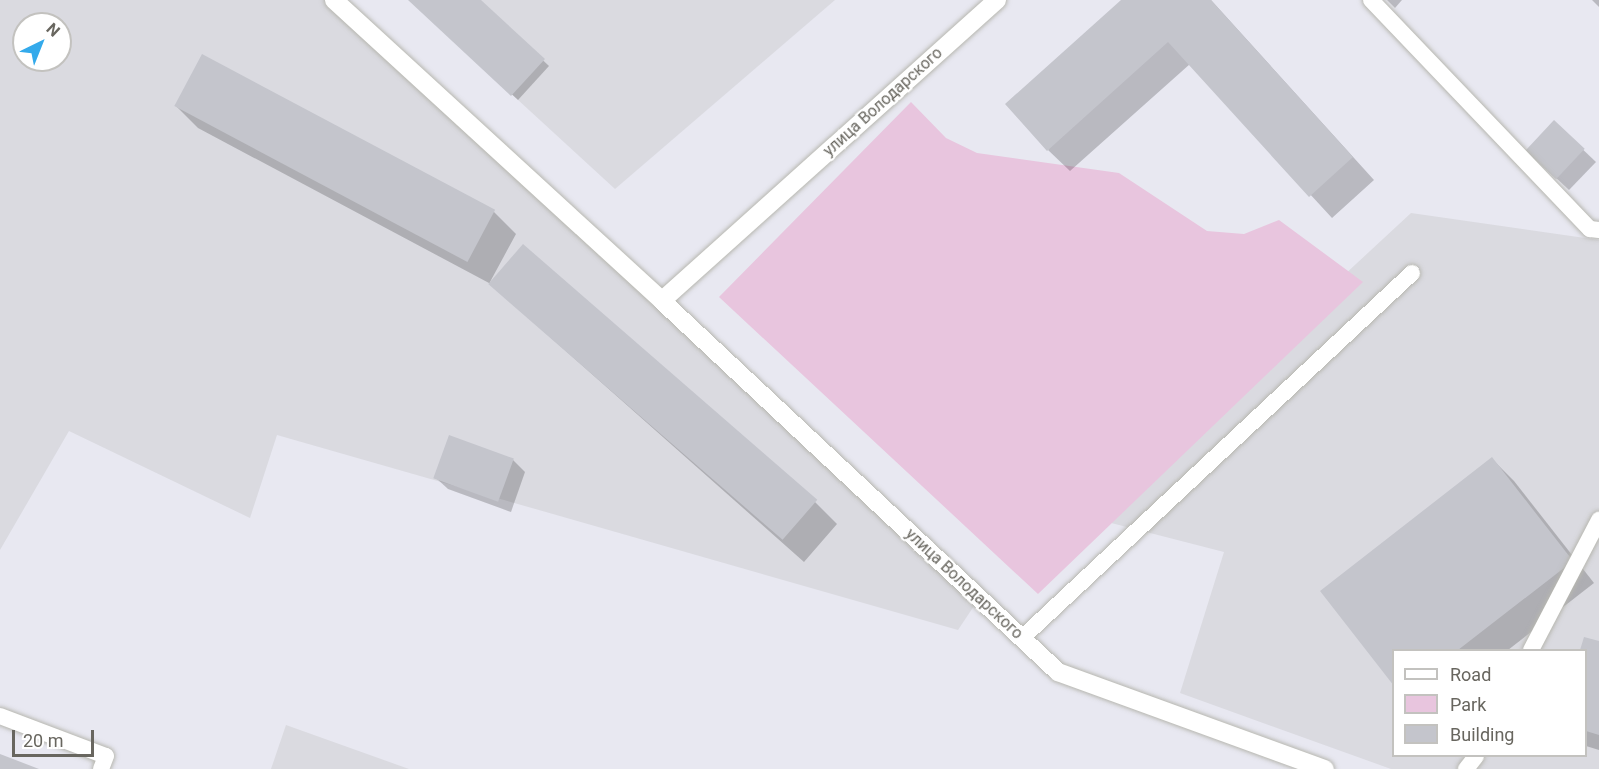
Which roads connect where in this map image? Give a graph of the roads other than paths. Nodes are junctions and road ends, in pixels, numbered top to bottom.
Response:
1 (335, 0) edge
2 (997, 0) edge
3 (1371, 0) edge
4 (1599, 230) edge
5 (1412, 273) dead end
6 (662, 301) junction
7 (1599, 520) edge
8 (1022, 638) junction
9 (1532, 649) edge
10 (0, 716) edge
11 (1475, 757) edge
12 (101, 769) edge
13 (1325, 769) edge
14 (1466, 769) edge

1 - 6 street, улица Володарского
2 - 6 street, улица Володарского
3 - 4 lane
5 - 8 lane
6 - 8 street, улица Володарского
7 - 9 lane
8 - 13 street, улица Володарского
10 - 12 lane
11 - 14 lane

